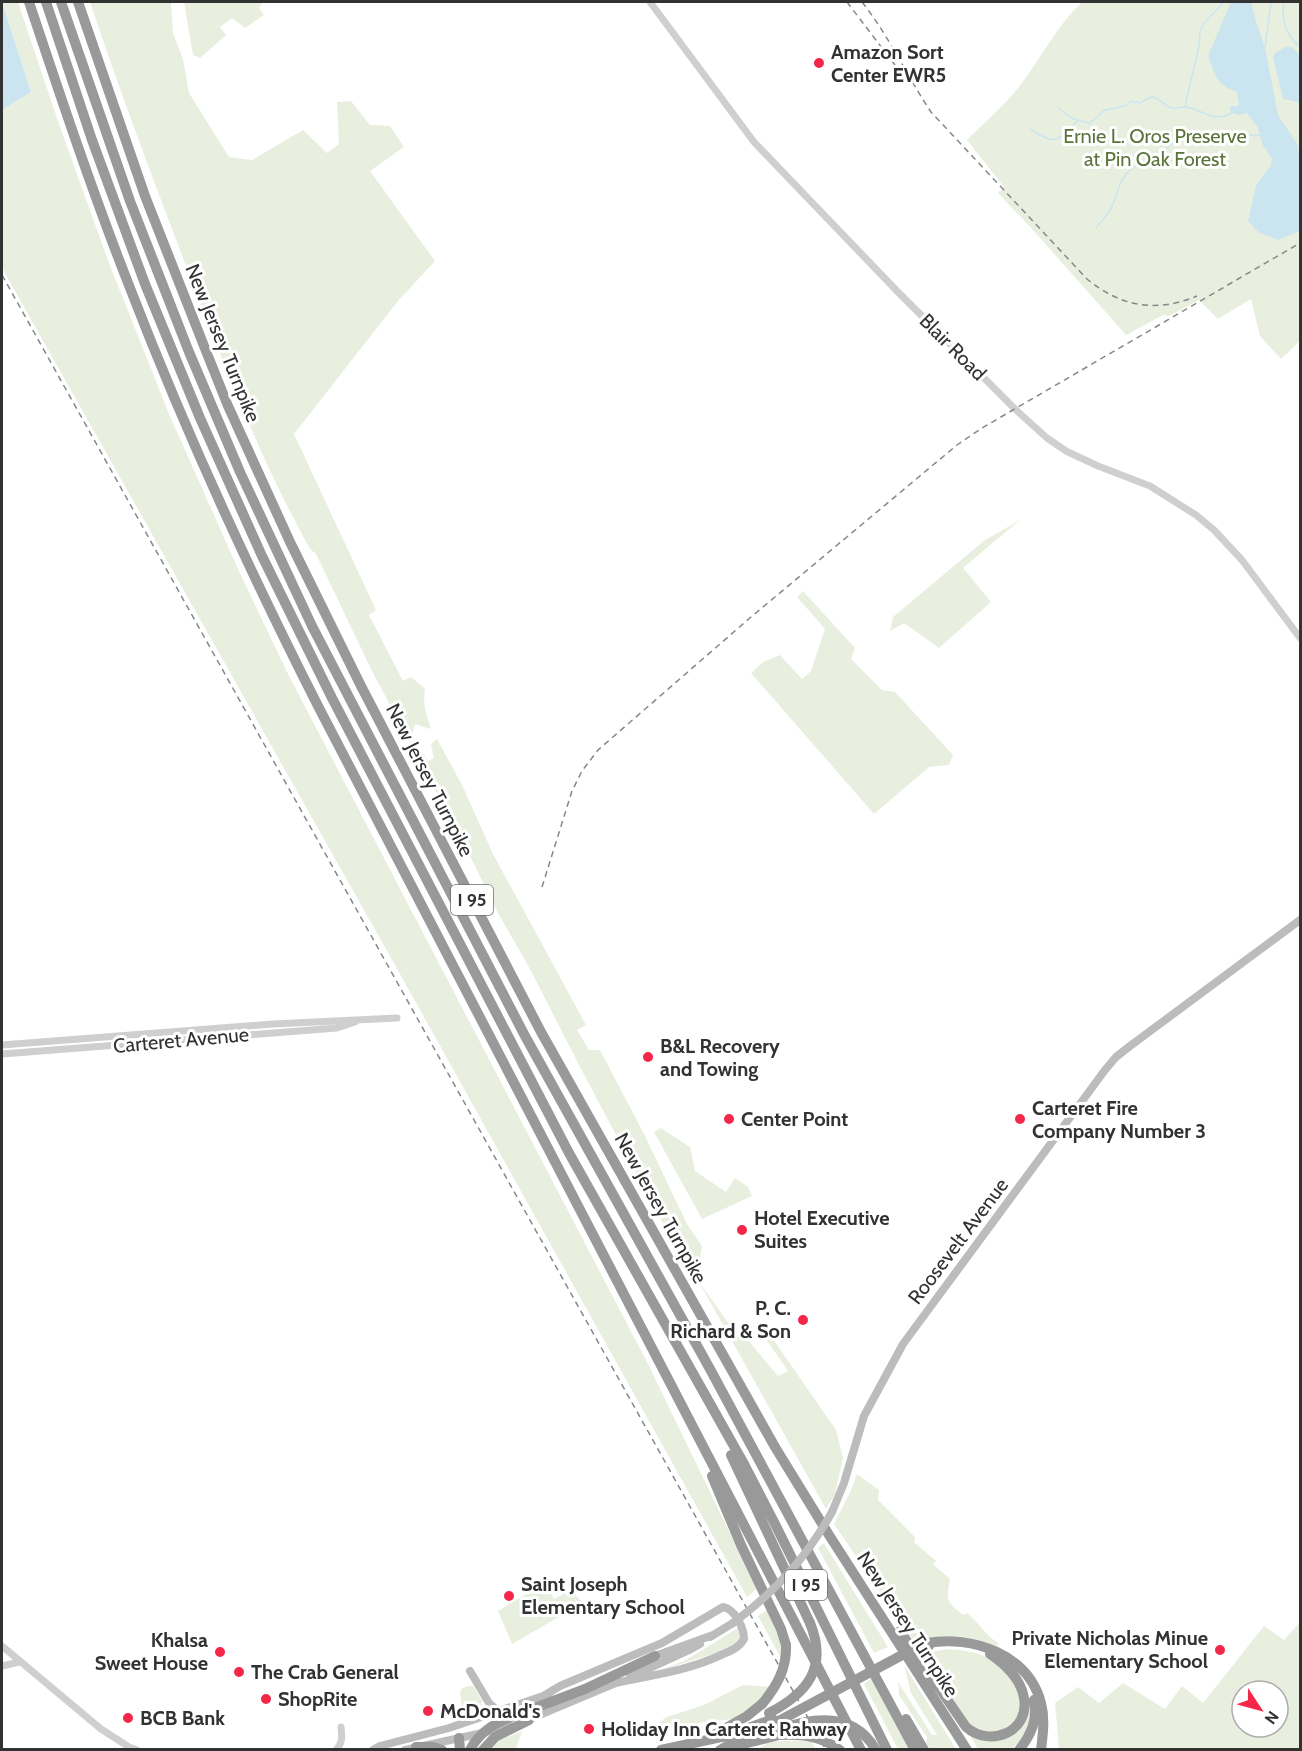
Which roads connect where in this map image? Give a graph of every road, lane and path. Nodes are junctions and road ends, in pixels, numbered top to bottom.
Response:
1 (29, 2) edge
2 (46, 2) edge
3 (61, 2) edge
4 (78, 2) edge
5 (650, 2) edge
6 (1300, 638) edge
7 (1300, 920) edge
8 (397, 1018) dead end
9 (360, 1020) junction
10 (2, 1045) edge
11 (2, 1054) edge
12 (720, 1423) junction
13 (702, 1447) junction
14 (829, 1535) junction
15 (840, 1611) junction
16 (713, 1635) junction
17 (928, 1645) junction
18 (2, 1646) edge
19 (990, 1654) junction
20 (655, 1656) junction
21 (19, 1662) junction
22 (2, 1666) edge
23 (470, 1671) dead end
24 (615, 1683) junction
25 (545, 1695) junction
26 (1041, 1703) junction
27 (499, 1712) junction
28 (529, 1720) junction
29 (775, 1724) junction
30 (457, 1725) junction
31 (341, 1727) dead end
32 (707, 1740) junction
33 (460, 1744) edge
34 (411, 1748) edge
35 (137, 1749) edge
36 (336, 1749) edge
37 (373, 1749) edge
38 (442, 1749) edge
39 (470, 1749) edge
40 (483, 1749) edge
41 (660, 1749) edge
42 (720, 1749) edge
43 (726, 1749) edge
44 (840, 1749) edge
45 (861, 1749) edge
46 (876, 1749) edge
47 (887, 1749) edge
48 (915, 1749) edge
49 (924, 1749) edge
50 (967, 1749) edge
51 (1019, 1749) edge
52 (1025, 1749) edge
53 (1041, 1749) edge

1 - 13 highway, I 95
2 - 12 highway, I 95
3 - 15 highway, New Jersey Turnpike / I 95
4 - 14 highway, New Jersey Turnpike / I 95
5 - 6 street, Blair Road
7 - 16 main road, Roosevelt Avenue, bridge
8 - 9 street, Carteret Avenue
9 - 10 street, Carteret Avenue
9 - 11 street, Carteret Avenue
12 - 29 highway, bridge
12 - 47 highway, I 95
13 - 32 highway, bridge
13 - 45 highway, I 95
14 - 19 highway
14 - 50 highway, New Jersey Turnpike / I 95
15 - 48 highway, New Jersey Turnpike / I 95
15 - 49 highway
16 - 20 main road, Roosevelt Avenue
16 - 24 main road, Roosevelt Avenue
17 - 19 highway
17 - 26 highway
17 - 29 highway, bridge
18 - 21 street
19 - 51 highway
20 - 25 main road, Roosevelt Avenue
20 - 39 highway, bridge
21 - 22 street
21 - 35 street
23 - 27 main road
24 - 25 main road
24 - 28 main road, Roosevelt Avenue
25 - 27 main road, Roosevelt Avenue
26 - 52 highway
26 - 53 highway
27 - 30 main road, Roosevelt Avenue
28 - 33 main road, Roosevelt Avenue
28 - 40 highway
29 - 32 highway
29 - 42 highway
29 - 43 highway
29 - 44 highway, bridge
29 - 46 highway, bridge
30 - 33 main road
30 - 37 main road, Roosevelt Avenue
31 - 36 street
32 - 41 highway
33 - 34 main road, Roosevelt Avenue
34 - 38 highway

